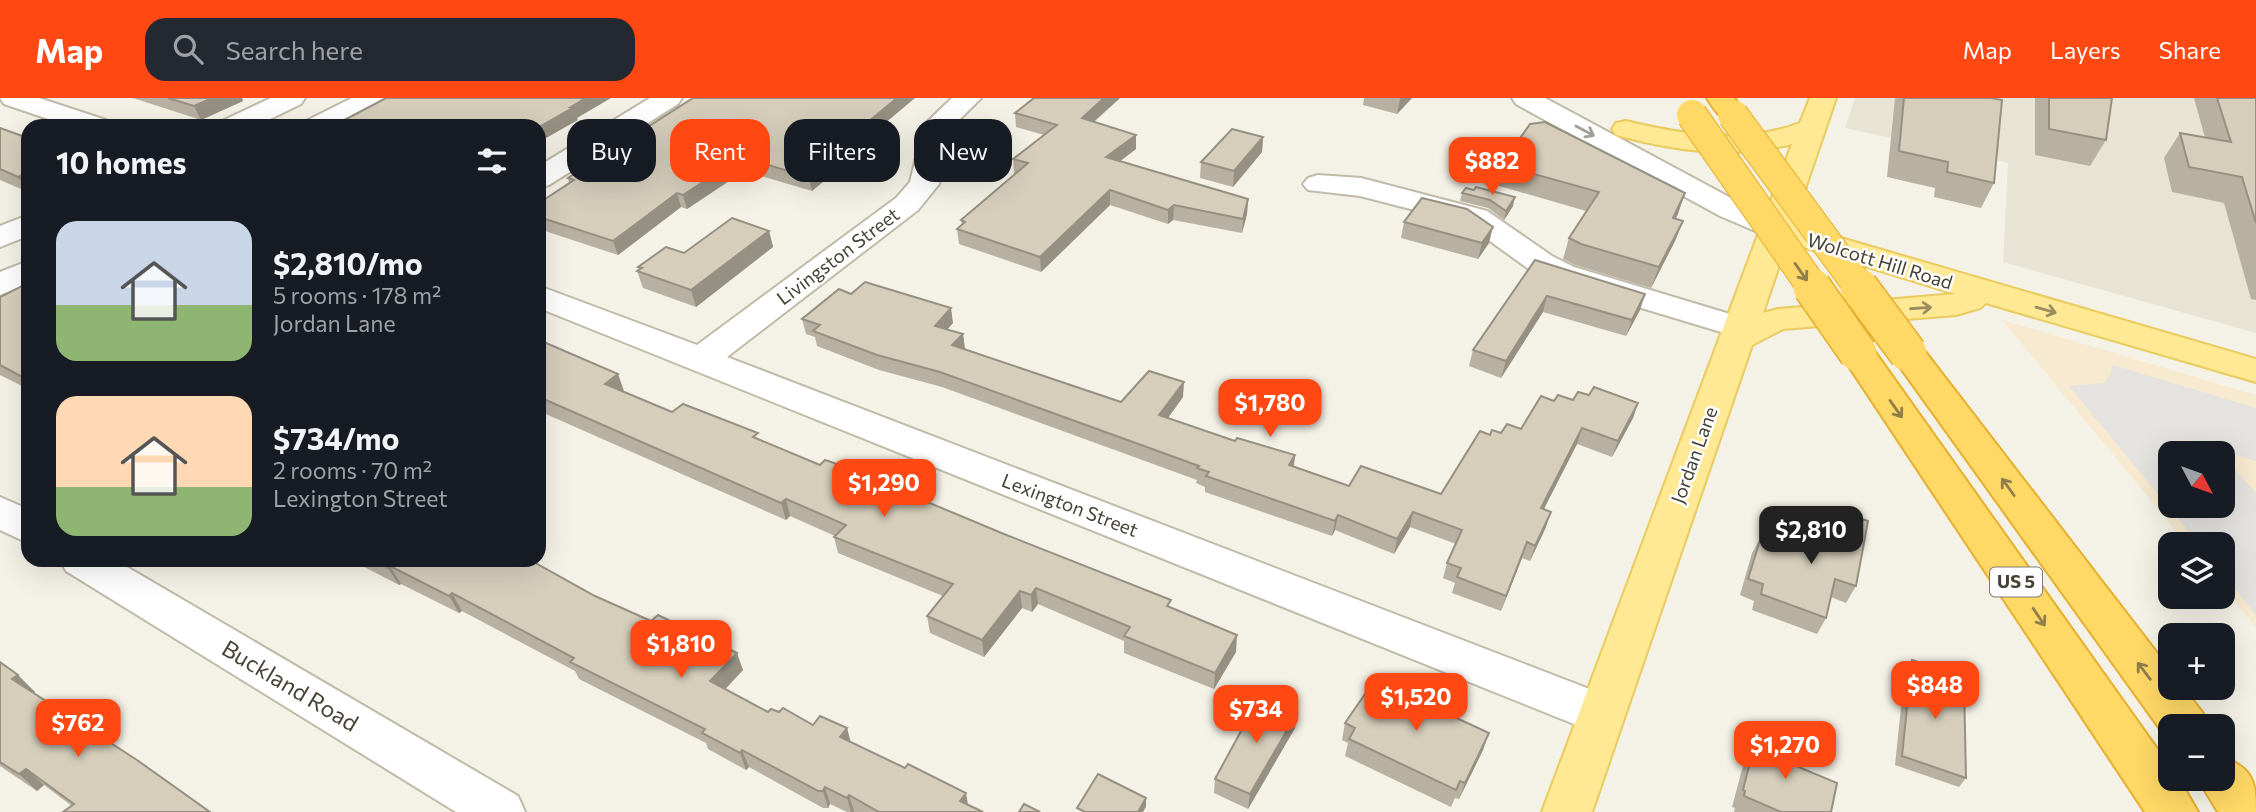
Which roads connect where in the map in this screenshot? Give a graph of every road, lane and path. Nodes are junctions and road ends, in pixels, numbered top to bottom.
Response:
1 (13, 98) edge
2 (292, 98) edge
3 (373, 98) edge
4 (669, 98) edge
5 (968, 98) edge
6 (1567, 98) edge
7 (1823, 98) edge
8 (1534, 99) edge
9 (1686, 107) edge
10 (1726, 107) edge
11 (75, 119) edge
12 (248, 119) edge
13 (332, 119) edge
14 (1813, 128) junction
15 (1626, 129) junction
16 (546, 175) edge
17 (1318, 184) dead end
18 (1782, 218) junction
19 (21, 228) edge
20 (0, 238) edge
21 (21, 274) edge
22 (0, 285) edge
23 (1980, 290) junction
24 (546, 299) edge
25 (1738, 334) junction
26 (2256, 343) edge
27 (701, 359) junction
28 (2256, 371) edge
29 (0, 512) edge
30 (21, 524) edge
31 (93, 567) edge
32 (1601, 713) junction
33 (2176, 714) edge
34 (2232, 791) edge
35 (500, 812) edge
36 (1567, 812) edge
37 (2173, 812) edge
38 (2248, 812) edge

1 - 11 street
2 - 12 street
3 - 13 street
4 - 16 street
5 - 27 street, Livingston Street
6 - 15 street, Wolcott Hill Road
7 - 14 main road, Jordan Lane
8 -> 18 street, Wolcott Hill Road
9 -> 37 highway, US 5, bridge
33 -> 10 highway, US 5, bridge
14 - 15 main road
14 - 18 main road, Jordan Lane
15 - 18 street, Wolcott Hill Road
17 - 25 street
18 - 23 main road, Wolcott Hill Road
18 - 25 main road, Jordan Lane
18 - 26 main road, Wolcott Hill Road
19 - 20 street
21 - 22 street
25 -> 23 main road
23 -> 28 main road, Wolcott Hill Road
24 - 27 street, Lexington Street
25 - 32 main road, Jordan Lane
27 - 32 street, Lexington Street
29 - 30 street
31 - 35 street, Buckland Road
32 - 36 main road, Jordan Lane
34 - 38 highway

